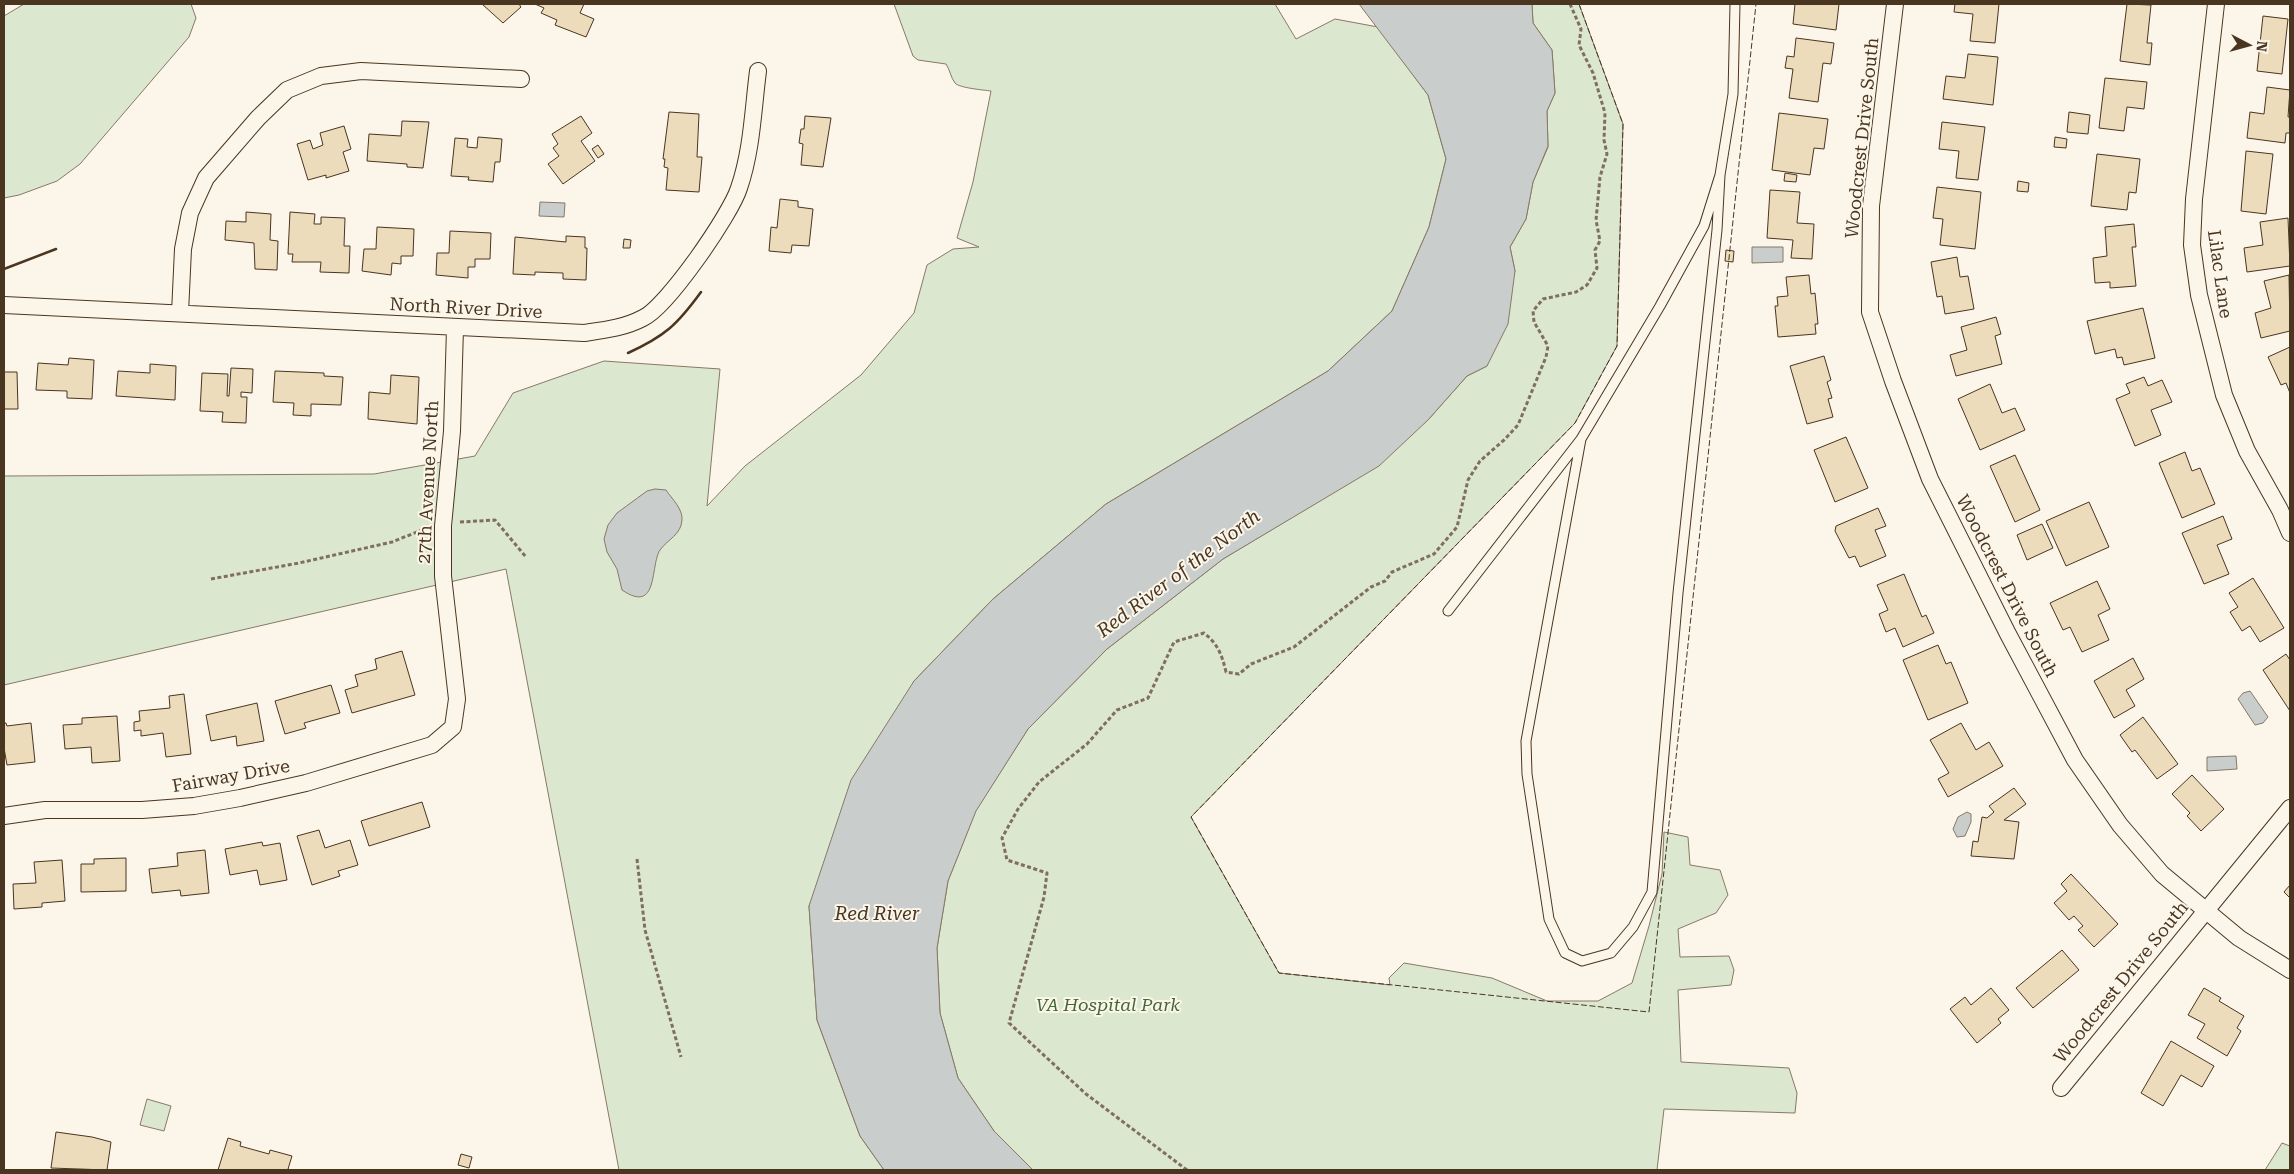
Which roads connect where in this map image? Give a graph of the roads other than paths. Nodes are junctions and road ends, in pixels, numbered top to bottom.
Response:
1 (1735, 4) edge
2 (1895, 4) edge
3 (2216, 4) edge
4 (758, 71) dead end
5 (521, 80) dead end
6 (1720, 175) junction
7 (4, 305) edge
8 (180, 314) junction
9 (456, 328) junction
10 (1581, 439) junction
11 (2290, 533) edge
12 (1448, 611) dead end
13 (453, 727) joint
14 (2290, 808) edge
15 (4, 816) edge
16 (2206, 911) junction
17 (2290, 970) edge
18 (2061, 1088) dead end

1 - 6 lane
2 - 16 street, Woodcrest Drive South
3 - 11 street, Lilac Lane
4 - 9 street, North River Drive
5 - 8 street
6 - 10 lane
6 - 10 lane
7 - 8 street, North River Drive
8 - 9 street, North River Drive
9 - 13 street, 27th Avenue North
10 - 12 lane
13 - 15 street, Fairway Drive
14 - 16 street
16 - 17 street
16 - 18 street, Woodcrest Drive South

